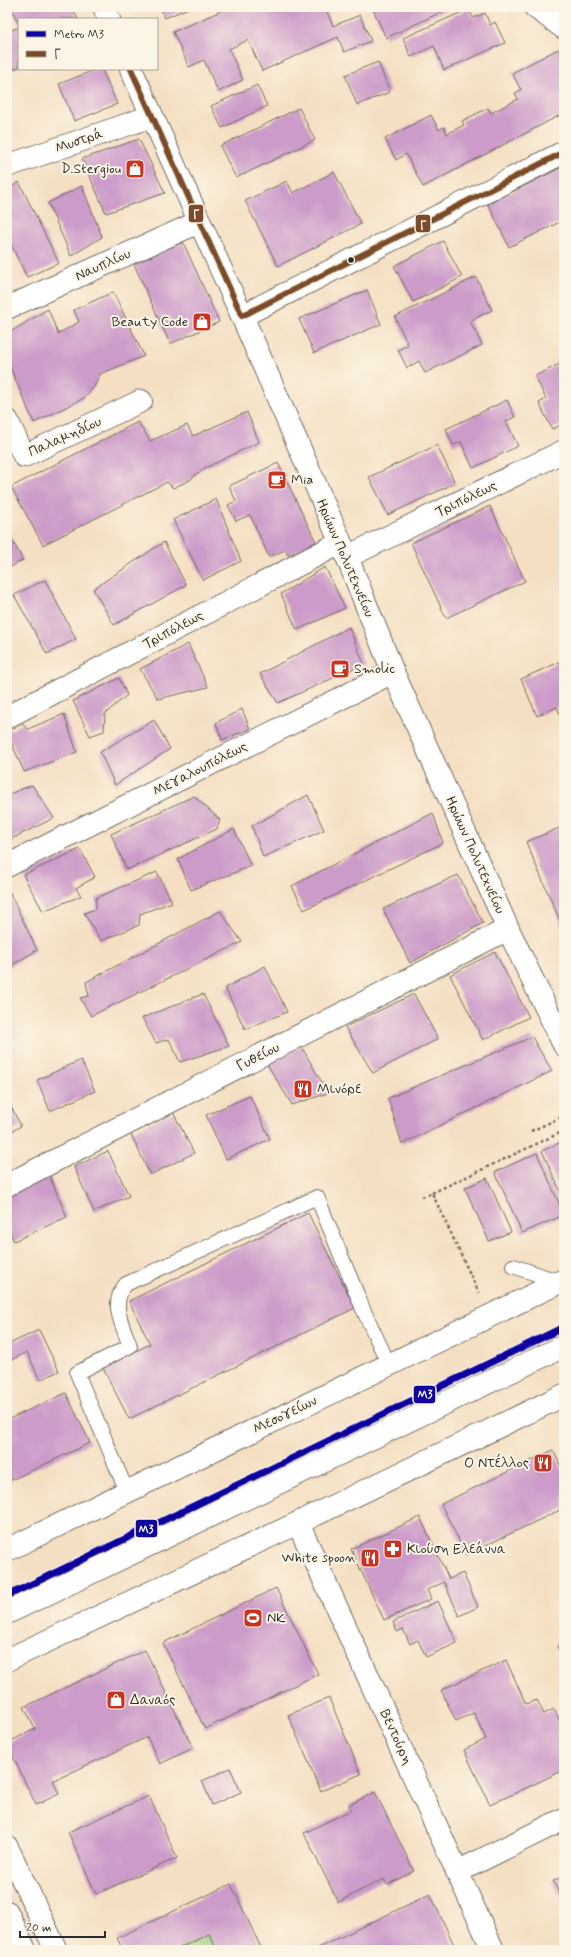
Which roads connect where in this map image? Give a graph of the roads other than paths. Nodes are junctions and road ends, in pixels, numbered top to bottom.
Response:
1 (104, 7) edge
2 (535, 7) edge
3 (109, 18) edge
4 (564, 28) edge
5 (131, 70) edge
6 (152, 116) junction
7 (564, 152) edge
8 (7, 166) edge
9 (199, 222) junction
10 (7, 308) edge
11 (242, 316) junction
12 (141, 401) dead end
13 (7, 420) edge
14 (564, 451) edge
15 (343, 550) junction
16 (393, 672) junction
17 (7, 717) edge
18 (7, 866) edge
19 (508, 929) junction
20 (564, 1045) edge
21 (7, 1185) edge
22 (513, 1266) dead end
23 (562, 1281) edge
24 (564, 1346) edge
25 (389, 1365) junction
26 (564, 1395) edge
27 (126, 1492) junction
28 (298, 1523) junction
29 (7, 1550) edge
30 (7, 1613) edge
31 (7, 1660) edge
32 (564, 1819) edge
33 (7, 1847) edge
34 (457, 1872) junction
35 (7, 1912) edge
36 (26, 1950) edge
37 (56, 1950) edge
38 (493, 1950) edge

1 - 3 street
2 - 4 street
5 - 6 street, Ηρώων Πολυτεχνείου
6 - 8 street, Μυστρά
6 - 9 street, Ηρώων Πολυτεχνείου
7 - 11 street
9 - 10 street, Ναυπλίου
9 - 11 street, Ηρώων Πολυτεχνείου
11 - 15 street, Ηρώων Πολυτεχνείου
12 - 13 street, Παλαμηδίου
14 - 15 street, Τριπόλεως
15 - 16 street, Ηρώων Πολυτεχνείου
15 - 17 street, Τριπόλεως
16 - 18 street, Μεγαλουπόλεως
16 - 19 street, Ηρώων Πολυτεχνείου
19 - 20 street, Ηρώων Πολυτεχνείου
19 - 21 street, Γυθείου
22 - 23 lane
23 - 25 street, Μεσογείων
24 - 30 street
25 - 27 street, Μεσογείων
25 - 27 lane
26 - 28 street
27 - 29 street, Μεσογείων
28 - 31 street
28 - 34 street, Βεντούρη
32 - 34 street
33 - 37 street
34 - 38 street, Βεντούρη
35 - 36 street

